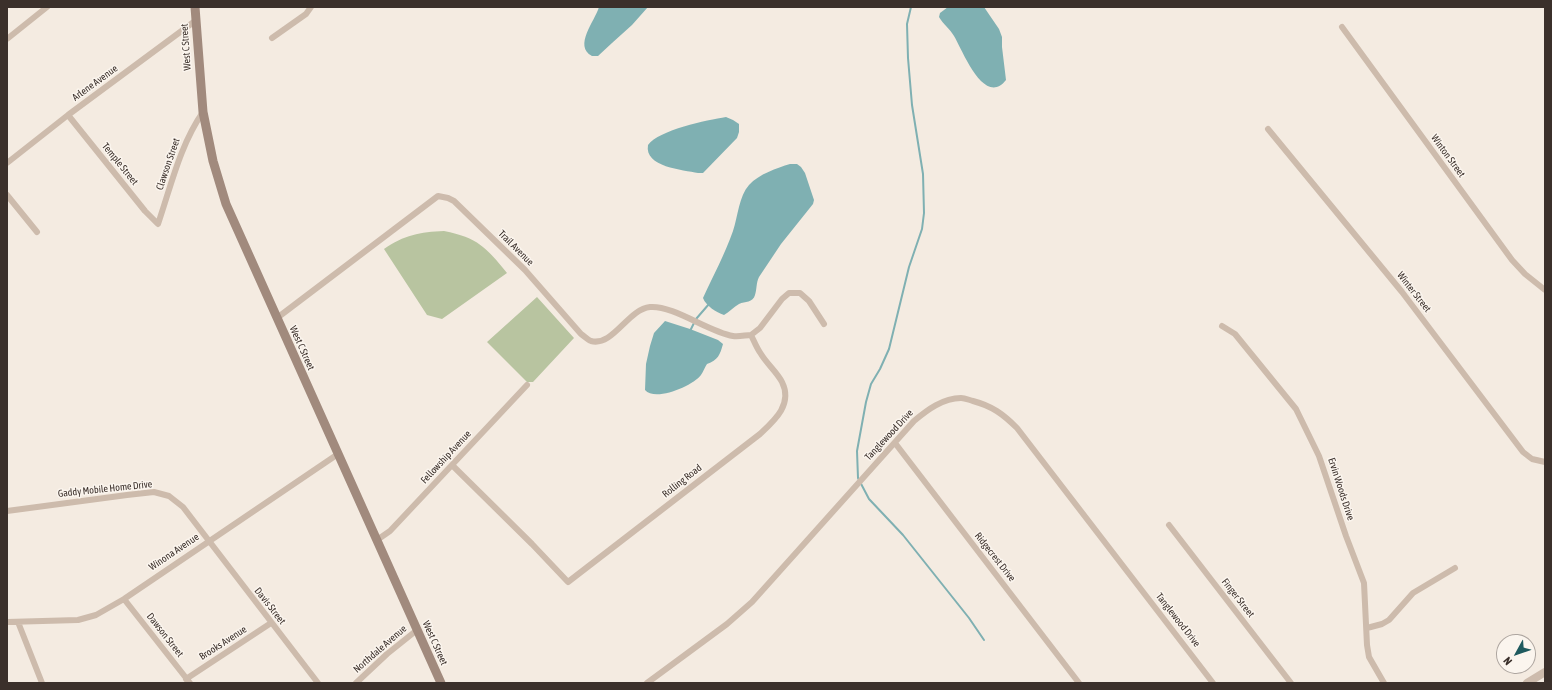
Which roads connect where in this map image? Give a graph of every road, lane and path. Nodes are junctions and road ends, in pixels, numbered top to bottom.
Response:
1 (47, 7) edge
2 (195, 7) edge
3 (311, 7) edge
4 (195, 21) junction
5 (1342, 28) dead end
6 (7, 38) edge
7 (272, 38) dead end
8 (202, 112) junction
9 (68, 115) junction
10 (1268, 128) dead end
11 (7, 163) edge
12 (7, 195) edge
13 (158, 224) joint
14 (37, 232) dead end
15 (1545, 290) edge
16 (277, 318) junction
17 (824, 324) dead end
18 (1222, 326) dead end
19 (751, 335) junction
20 (527, 385) dead end
21 (895, 443) junction
22 (338, 454) junction
23 (1545, 462) edge
24 (452, 465) junction
25 (7, 511) edge
26 (1169, 525) dead end
27 (377, 540) junction
28 (208, 541) junction
29 (1455, 568) dead end
30 (124, 598) junction
31 (7, 622) edge
32 (18, 622) junction
33 (271, 623) junction
34 (1367, 628) junction
35 (417, 630) junction
36 (1545, 672) edge
37 (188, 681) edge
38 (42, 683) edge
39 (318, 683) edge
40 (356, 683) edge
41 (441, 683) edge
42 (647, 683) edge
43 (1079, 683) edge
44 (1213, 683) edge
45 (1291, 683) edge
46 (1384, 683) edge
47 (1527, 683) edge

1 - 6 street
2 - 4 main road, West C Street
3 - 7 street
4 - 8 main road, West C Street
4 - 9 street, Arlene Avenue
5 - 15 street, Winton Street
8 - 13 street, Clawson Street
8 - 16 main road, West C Street
9 - 11 street, Arlene Avenue
9 - 13 street, Temple Street
10 - 23 street, Winter Street
12 - 14 street
16 - 19 street, Trail Avenue
16 - 22 main road, West C Street
17 - 19 street
18 - 34 street, Ervin Woods Drive
19 - 24 street, Rolling Road
20 - 24 street, Fellowship Avenue
21 - 42 street, Tanglewood Drive
21 - 43 street, Ridgecrest Drive
21 - 44 street, Tanglewood Drive
22 - 27 main road, West C Street
22 - 28 street, Winona Avenue
24 - 27 street, Fellowship Avenue
25 - 28 street, Gaddy Mobile Home Drive
26 - 45 street, Finger Street
27 - 35 main road, West C Street
28 - 30 street, Winona Avenue
28 - 33 street, Davis Street
29 - 34 street
30 - 32 street, Winona Avenue
30 - 37 street, Dawson Street
31 - 32 street, Winona Avenue
32 - 38 street
33 - 37 street, Brooks Avenue
33 - 39 street, Davis Street
34 - 46 street, Ervin Woods Drive
35 - 40 street, Northdale Avenue
35 - 41 main road, West C Street
36 - 47 street

